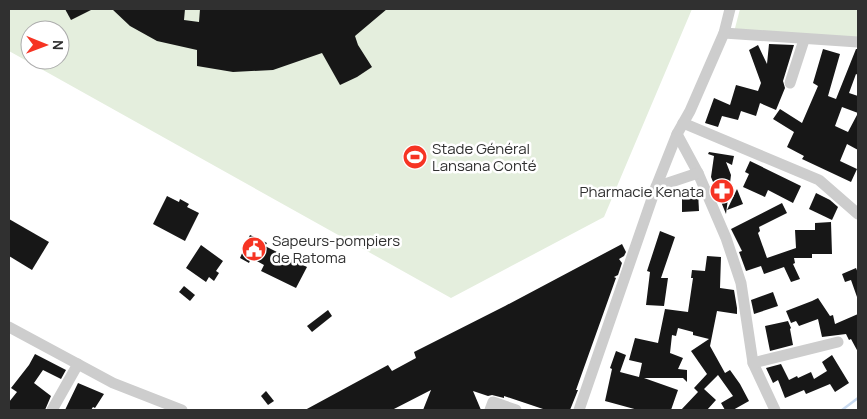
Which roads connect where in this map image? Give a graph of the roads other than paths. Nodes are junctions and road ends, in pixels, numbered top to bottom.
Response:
1 (730, 9) edge
2 (724, 33) junction
3 (804, 40) junction
4 (858, 42) edge
5 (790, 84) dead end
6 (683, 123) junction
7 (677, 134) junction
8 (698, 173) junction
9 (656, 187) junction
10 (858, 214) edge
11 (9, 327) edge
12 (838, 342) dead end
13 (78, 364) junction
14 (753, 364) junction
15 (52, 410) edge
16 (182, 410) edge
17 (490, 410) edge
18 (516, 410) edge
19 (579, 410) edge
20 (775, 410) edge

1 - 2 street
2 - 3 street
2 - 6 street
3 - 4 street
3 - 5 street
6 - 7 street
6 - 10 street
7 - 8 street
7 - 9 street
8 - 9 street
8 - 14 street
9 - 19 street
11 - 13 street
12 - 14 street
13 - 15 street
13 - 16 street
14 - 20 street
17 - 18 street

